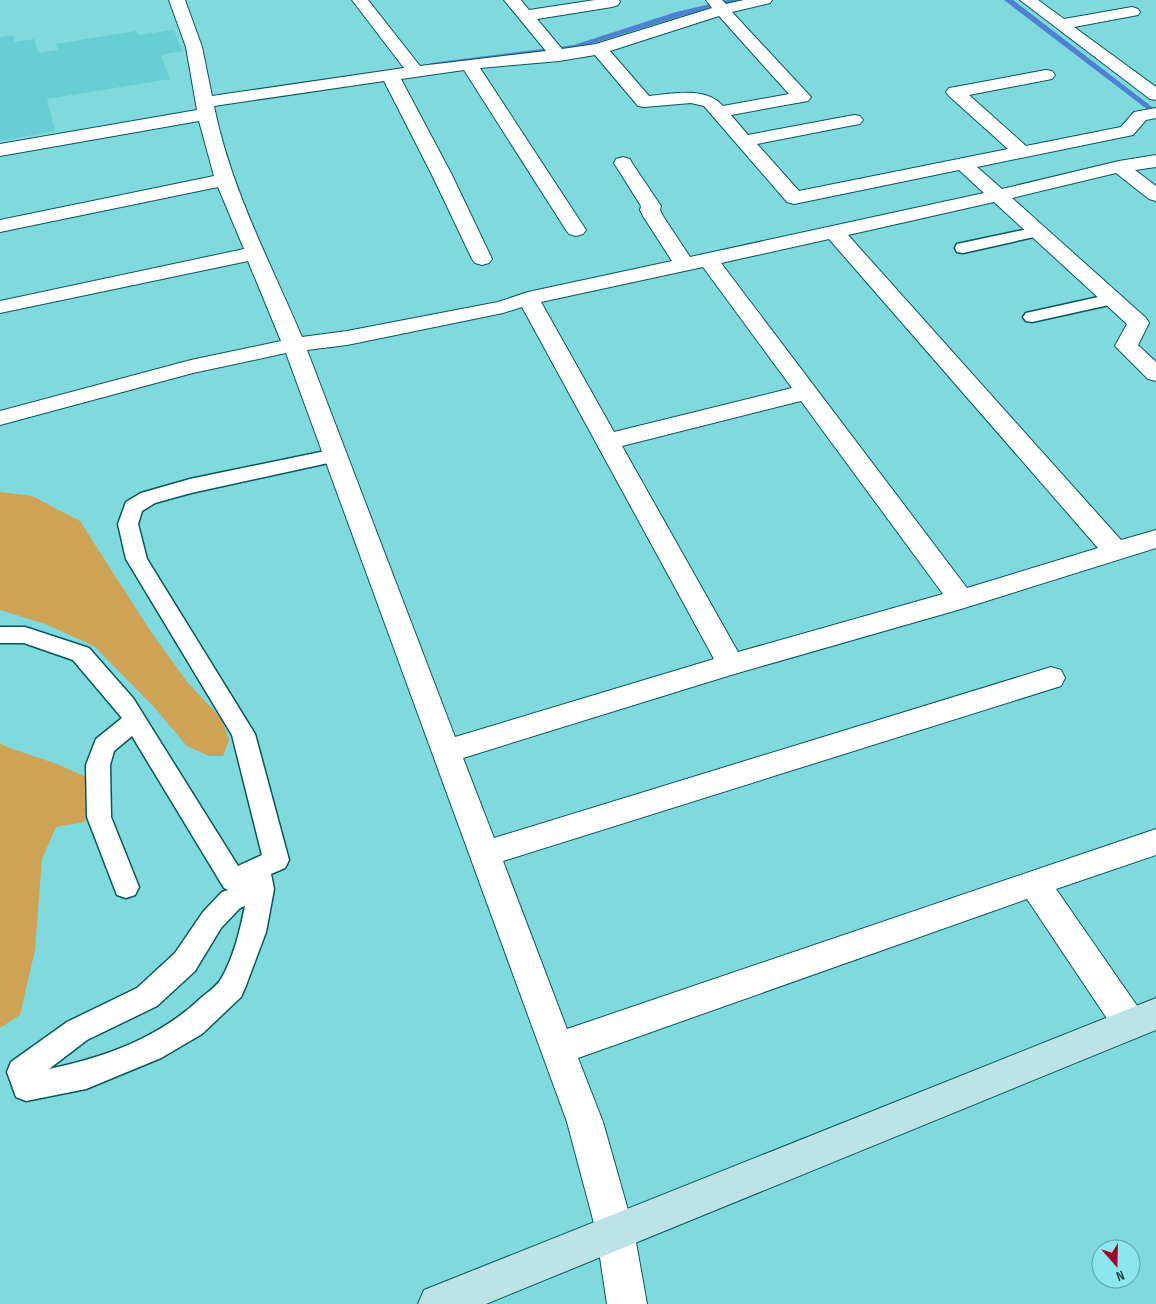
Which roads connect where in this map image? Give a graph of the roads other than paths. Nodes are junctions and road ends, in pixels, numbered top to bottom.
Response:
1 (177, 0) edge
2 (360, 0) edge
3 (512, 0) edge
4 (764, 0) edge
5 (1028, 0) edge
6 (612, 2) dead end
7 (718, 5) edge
8 (1132, 12) dead end
9 (525, 16) junction
10 (1061, 24) junction
11 (599, 49) junction
12 (556, 52) junction
13 (469, 65) junction
14 (416, 72) junction
15 (390, 75) junction
16 (1046, 75) dead end
17 (1156, 75) edge
18 (1134, 79) junction
19 (1156, 94) edge
20 (206, 108) junction
21 (719, 112) junction
22 (1156, 113) edge
23 (854, 120) dead end
24 (744, 141) junction
25 (0, 150) edge
26 (1022, 152) junction
27 (1156, 161) edge
28 (623, 163) dead end
29 (964, 164) junction
30 (1119, 168) junction
31 (225, 180) junction
32 (1156, 195) edge
33 (999, 196) junction
34 (0, 226) edge
35 (576, 230) dead end
36 (1037, 232) junction
37 (835, 233) junction
38 (963, 248) dead end
39 (255, 252) junction
40 (707, 258) junction
41 (482, 259) dead end
42 (684, 263) junction
43 (528, 298) junction
44 (1112, 299) junction
45 (0, 307) edge
46 (1032, 318) dead end
47 (294, 345) junction
48 (1156, 374) edge
49 (807, 392) junction
50 (0, 418) edge
51 (607, 442) junction
52 (335, 455) junction
53 (1142, 548) edge
54 (961, 599) junction
55 (0, 635) edge
56 (731, 664) junction
57 (1051, 678) dead end
58 (136, 721) junction
59 (446, 752) junction
60 (1156, 842) edge
61 (484, 854) junction
62 (259, 879) junction
63 (1034, 883) junction
64 (126, 887) dead end
65 (1143, 1019) edge
66 (558, 1049) junction
67 (615, 1231) junction
68 (438, 1304) edge
69 (627, 1304) edge

1 - 20 street
2 - 14 street
3 - 9 street
4 - 7 street
5 - 10 street
6 - 9 street
7 - 11 street
7 - 21 street
8 - 10 street
9 - 12 street
10 - 18 street
11 - 12 street
11 - 21 street
12 - 13 street
13 - 14 street
13 - 35 street
14 - 15 street
15 - 20 street
15 - 41 street
16 - 26 street
17 - 18 street
18 - 19 street
20 - 25 street
20 - 31 street
21 - 24 street
22 - 26 street
23 - 24 street
24 - 29 street
26 - 29 street
27 - 30 street
28 - 42 street
29 - 33 street
30 - 32 street
30 - 33 street
31 - 34 street
31 - 39 street
33 - 36 street
33 - 37 street
36 - 38 lane
36 - 44 street
37 - 40 street
37 - 53 street
39 - 45 street
39 - 47 street
40 - 42 street
40 - 49 street
42 - 43 street
43 - 47 street
43 - 51 street
44 - 46 lane
44 - 48 street
47 - 50 street
47 - 52 street
49 - 51 street
49 - 54 street
51 - 56 street
52 - 59 street
52 - 62 lane
53 - 54 street
54 - 56 street
55 - 58 lane
56 - 59 street
57 - 61 street
58 - 62 lane
58 - 64 lane
59 - 61 street
60 - 63 street
61 - 66 street
62 - 62 lane
63 - 65 street
63 - 66 street
65 - 67 street
66 - 67 street
67 - 68 street
67 - 69 street

